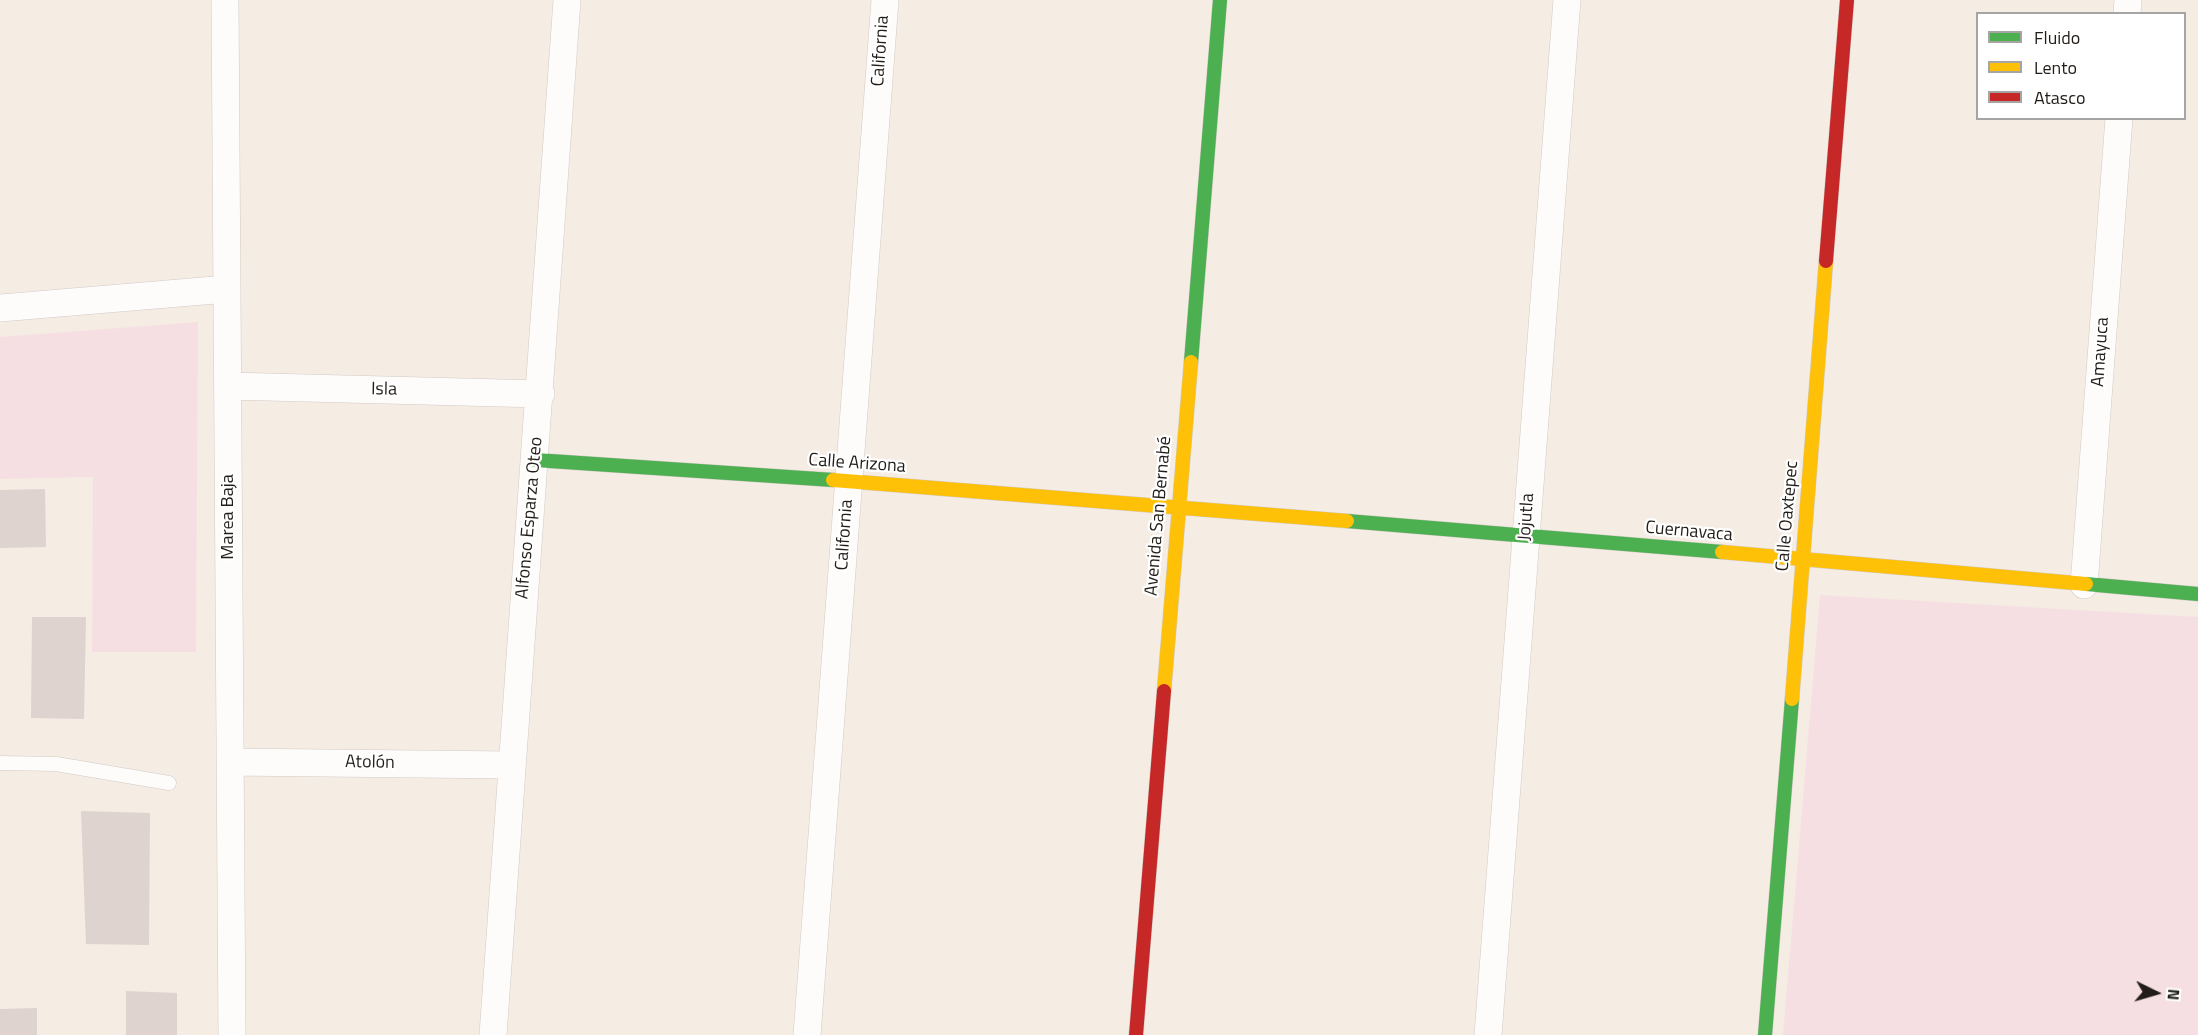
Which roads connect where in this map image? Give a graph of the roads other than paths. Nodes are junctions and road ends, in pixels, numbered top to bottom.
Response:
1 (225, 0) edge
2 (567, 0) edge
3 (885, 0) edge
4 (1220, 0) edge
5 (1567, 0) edge
6 (1847, 0) edge
7 (2119, 120) edge
8 (227, 289) junction
9 (0, 308) edge
10 (228, 386) junction
11 (541, 394) junction
12 (535, 460) junction
13 (849, 481) junction
14 (1177, 507) junction
15 (1526, 535) junction
16 (1802, 560) junction
17 (2084, 585) junction
18 (2198, 594) edge
19 (230, 762) junction
20 (0, 763) edge
21 (511, 765) junction
22 (169, 783) dead end
23 (232, 1035) edge
24 (493, 1035) edge
25 (807, 1035) edge
26 (1136, 1035) edge
27 (1488, 1035) edge
28 (1765, 1035) edge

1 - 8 street, Marea Baja
2 - 11 street, Alfonso Esparza Oteo
3 - 13 street, California
4 - 14 street, Avenida San Bernabé
5 - 15 street, Jojutla
6 - 16 street, Calle Oaxtepec
7 - 17 street, Amayuca
8 - 9 street
8 - 10 street, Marea Baja
10 - 11 street, Isla
10 - 19 street, Marea Baja
11 - 12 street, Alfonso Esparza Oteo
12 - 13 street, Calle Arizona
12 - 21 street, Alfonso Esparza Oteo
13 - 14 street, Calle Arizona
13 - 25 street, California
14 - 15 street, Cuernavaca
14 - 26 street, Avenida San Bernabé
15 - 16 street, Cuernavaca
15 - 27 street, Jojutla
16 - 17 street, Cuernavaca
16 - 28 street, Calle Oaxtepec
17 - 18 street, Cuernavaca
19 - 21 street, Atolón
19 - 23 street, Marea Baja
20 - 22 lane
21 - 24 street, Alfonso Esparza Oteo

